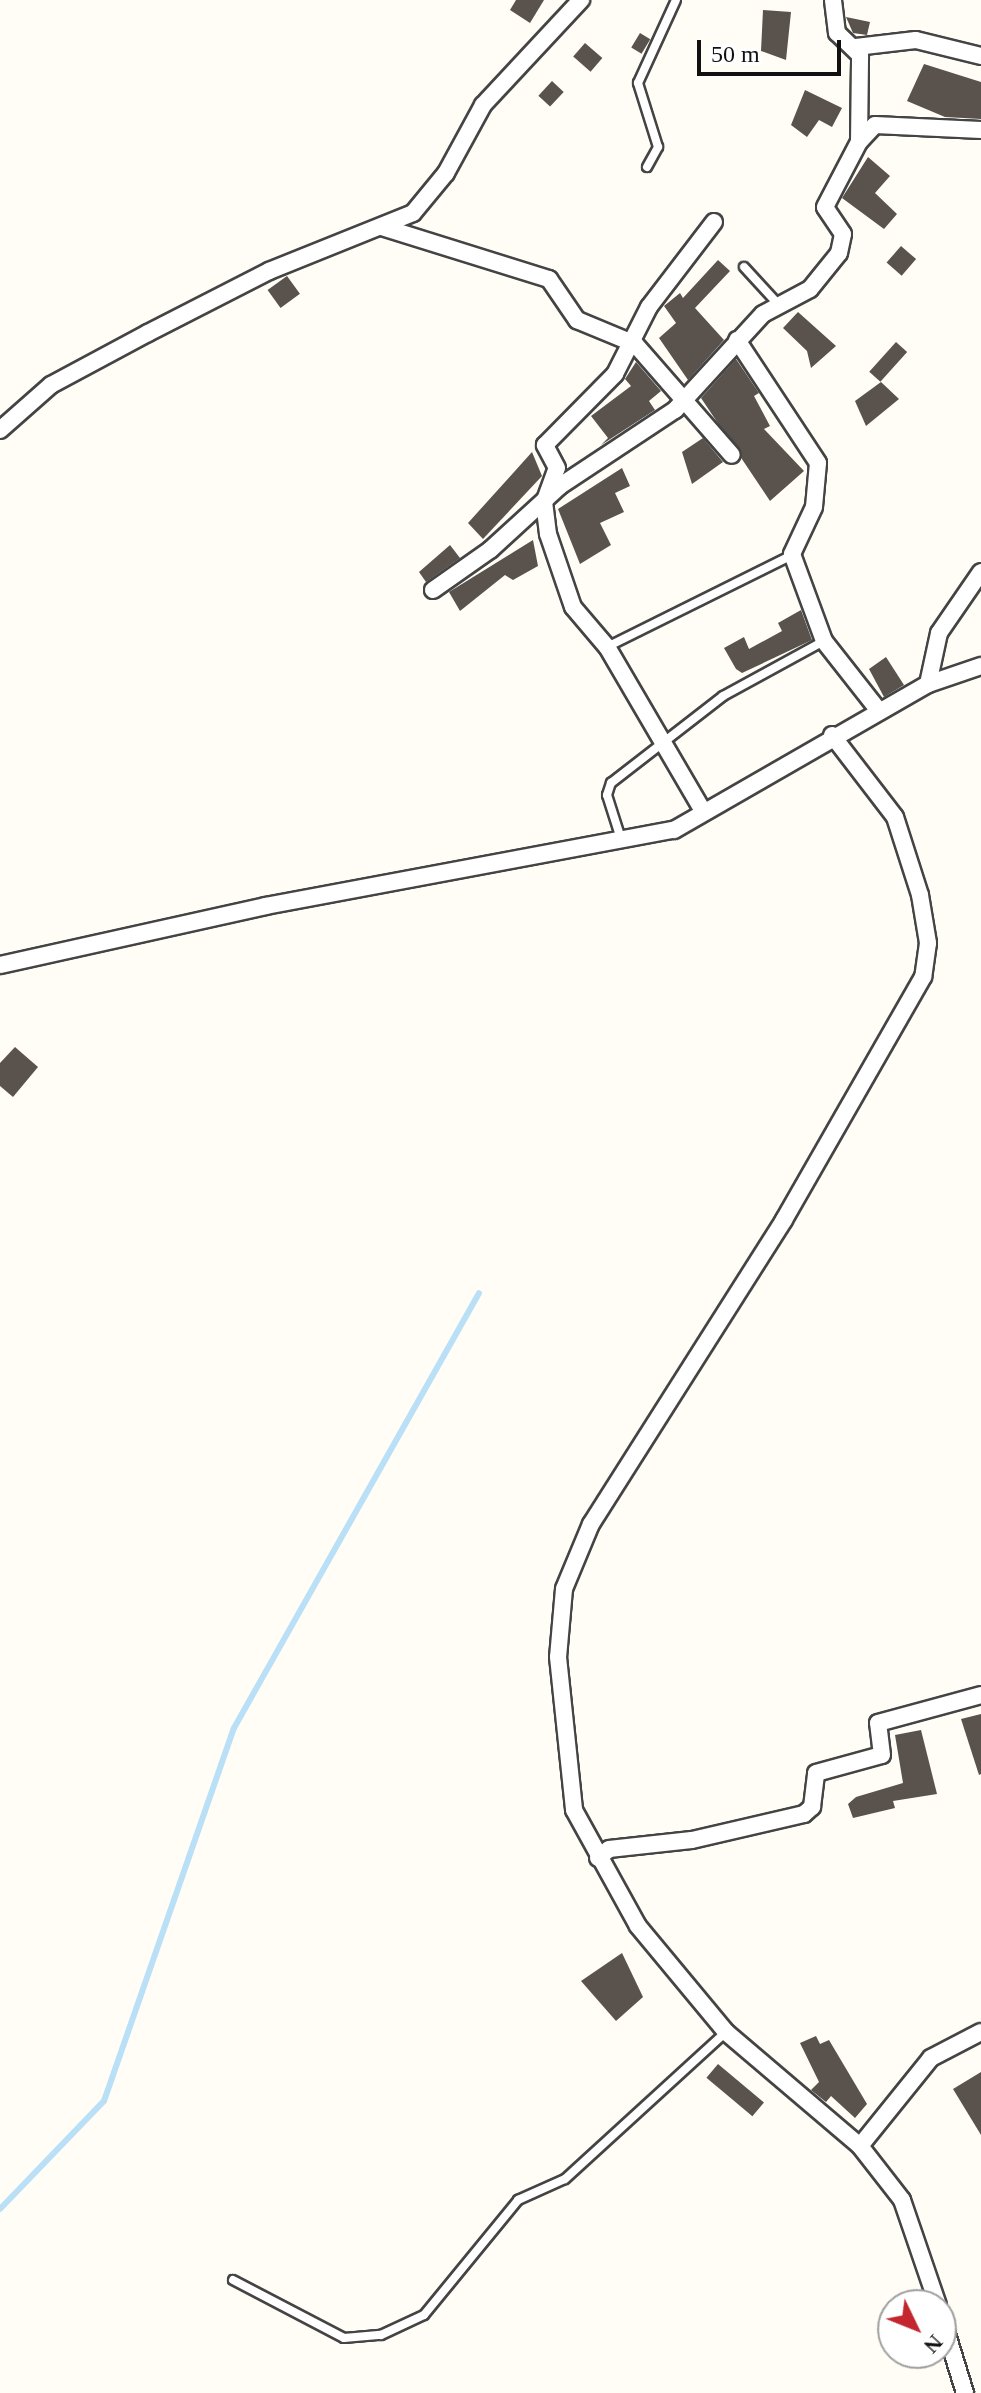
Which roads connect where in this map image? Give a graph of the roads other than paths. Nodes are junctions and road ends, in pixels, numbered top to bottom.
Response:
1 (581, 0) edge
2 (676, 0) edge
3 (833, 0) edge
4 (856, 47) junction
5 (981, 56) edge
6 (981, 130) edge
7 (859, 142) junction
8 (647, 167) dead end
9 (714, 222) dead end
10 (380, 227) junction
11 (744, 267) dead end
12 (780, 306) junction
13 (737, 340) junction
14 (635, 344) junction
15 (682, 403) junction
16 (0, 430) edge
17 (732, 455) dead end
18 (544, 503) junction
19 (792, 554) junction
20 (981, 572) edge
21 (433, 590) dead end
22 (824, 641) junction
23 (607, 647) junction
24 (981, 666) edge
25 (928, 684) junction
26 (879, 711) junction
27 (832, 735) junction
28 (666, 743) junction
29 (703, 811) junction
30 (622, 843) junction
31 (0, 965) edge
32 (981, 1695) edge
33 (598, 1858) junction
34 (726, 2032) junction
35 (978, 2039) edge
36 (860, 2146) junction
37 (233, 2280) dead end
38 (933, 2289) edge
39 (957, 2367) edge
40 (965, 2393) edge

1 - 10 street
2 - 8 lane
3 - 4 street
4 - 5 street
4 - 7 street
6 - 7 street
7 - 12 street
9 - 14 street
10 - 14 street
10 - 16 street
11 - 12 lane
12 - 13 street
13 - 15 street
13 - 19 street
14 - 15 street
14 - 18 street
15 - 17 street
15 - 18 street
18 - 21 street
18 - 23 street
19 - 22 street
19 - 23 lane
20 - 25 street
22 - 26 street
22 - 28 lane
23 - 28 street
24 - 25 street
25 - 26 street
26 - 27 street
27 - 29 street
27 - 33 street
28 - 29 street
28 - 30 lane
29 - 30 street
30 - 31 street
32 - 33 street
33 - 34 street
34 - 36 street
34 - 37 lane
35 - 36 street
36 - 38 street
39 - 40 street

